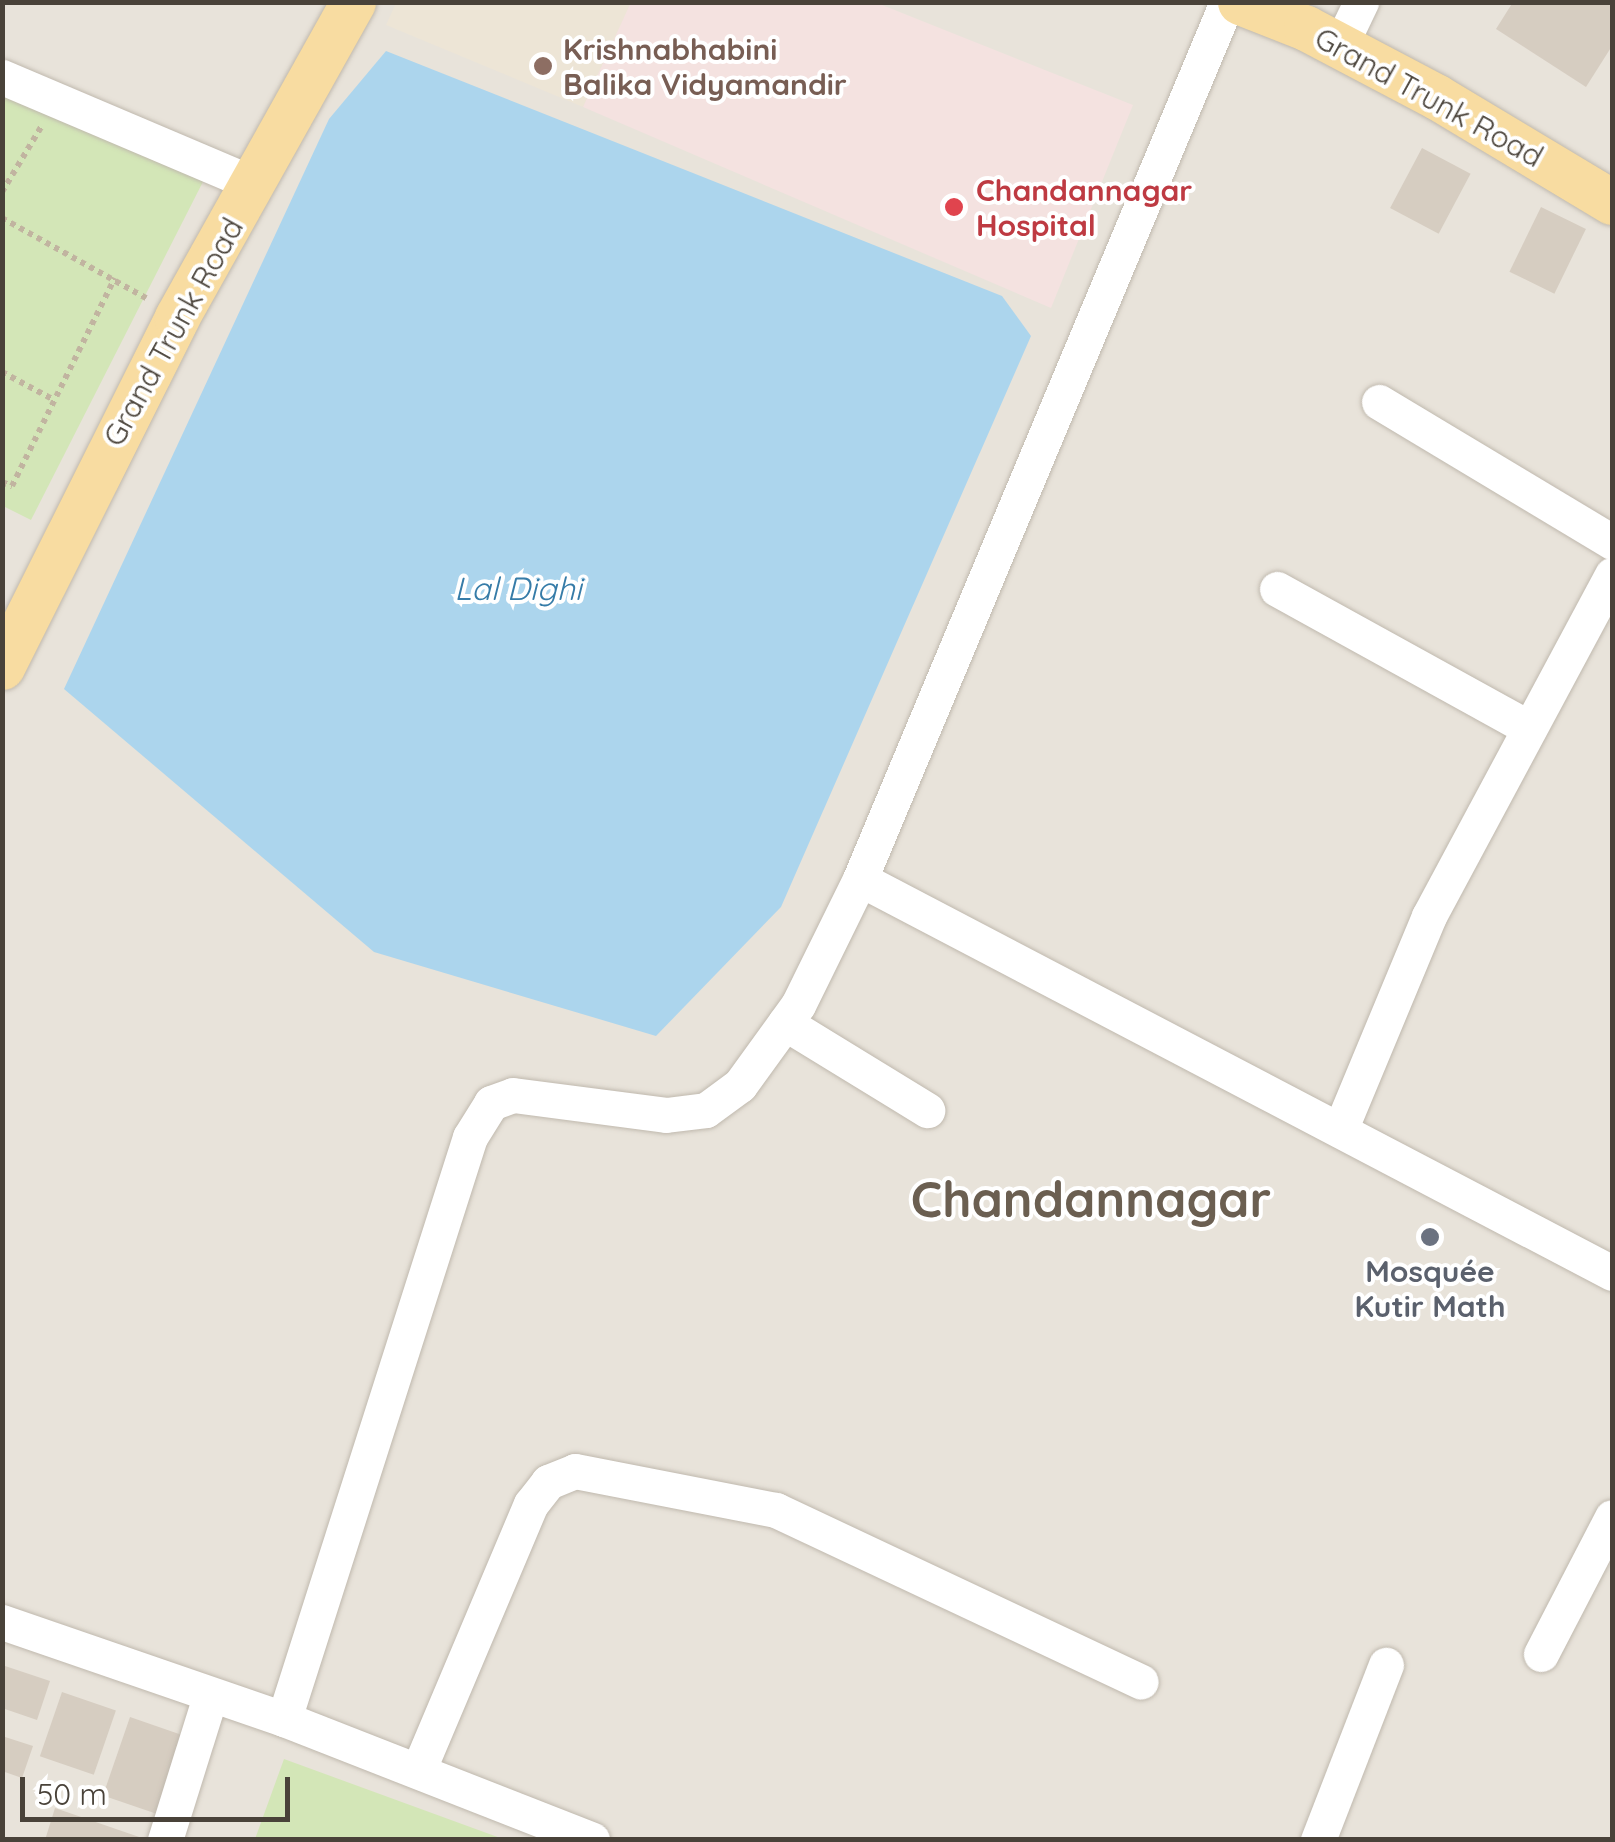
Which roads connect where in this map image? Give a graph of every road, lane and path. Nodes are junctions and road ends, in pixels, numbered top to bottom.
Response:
1 (353, 2) edge
2 (1227, 2) edge
3 (1240, 2) edge
4 (1362, 2) edge
5 (1340, 46) junction
6 (2, 76) edge
7 (57, 100) junction
8 (254, 184) junction
9 (2, 192) edge
10 (1612, 202) edge
11 (2, 218) edge
12 (115, 278) junction
13 (178, 317) junction
14 (2, 372) edge
15 (54, 400) junction
16 (1379, 402) dead end
17 (2, 482) edge
18 (1612, 542) edge
19 (1612, 575) edge
20 (1277, 589) dead end
21 (2, 667) edge
22 (1527, 727) junction
23 (860, 879) junction
24 (785, 1023) junction
25 (927, 1110) dead end
26 (1340, 1130) junction
27 (1612, 1273) edge
28 (1612, 1517) edge
29 (2, 1622) edge
30 (1542, 1654) dead end
31 (1386, 1665) dead end
32 (1141, 1682) dead end
33 (210, 1696) junction
34 (284, 1719) junction
35 (418, 1771) junction
36 (165, 1840) edge
37 (592, 1840) edge
38 (1318, 1840) edge

1 - 8 main road, Grand Trunk Road
2 - 23 street
3 - 5 main road, Grand Trunk Road
4 - 5 street
5 - 10 main road, Grand Trunk Road
6 - 7 street
7 - 8 street
7 - 9 path
8 - 13 main road, Grand Trunk Road
11 - 12 path
12 - 13 path
12 - 15 path
13 - 21 main road, Grand Trunk Road
14 - 15 path
15 - 17 path
16 - 18 street
19 - 22 street
20 - 22 street
22 - 26 street
23 - 24 street
23 - 26 street
24 - 25 street
24 - 34 street
26 - 27 street
28 - 30 street
29 - 33 street
31 - 38 street
32 - 35 street
33 - 34 street
33 - 36 street
34 - 35 street
35 - 37 street

